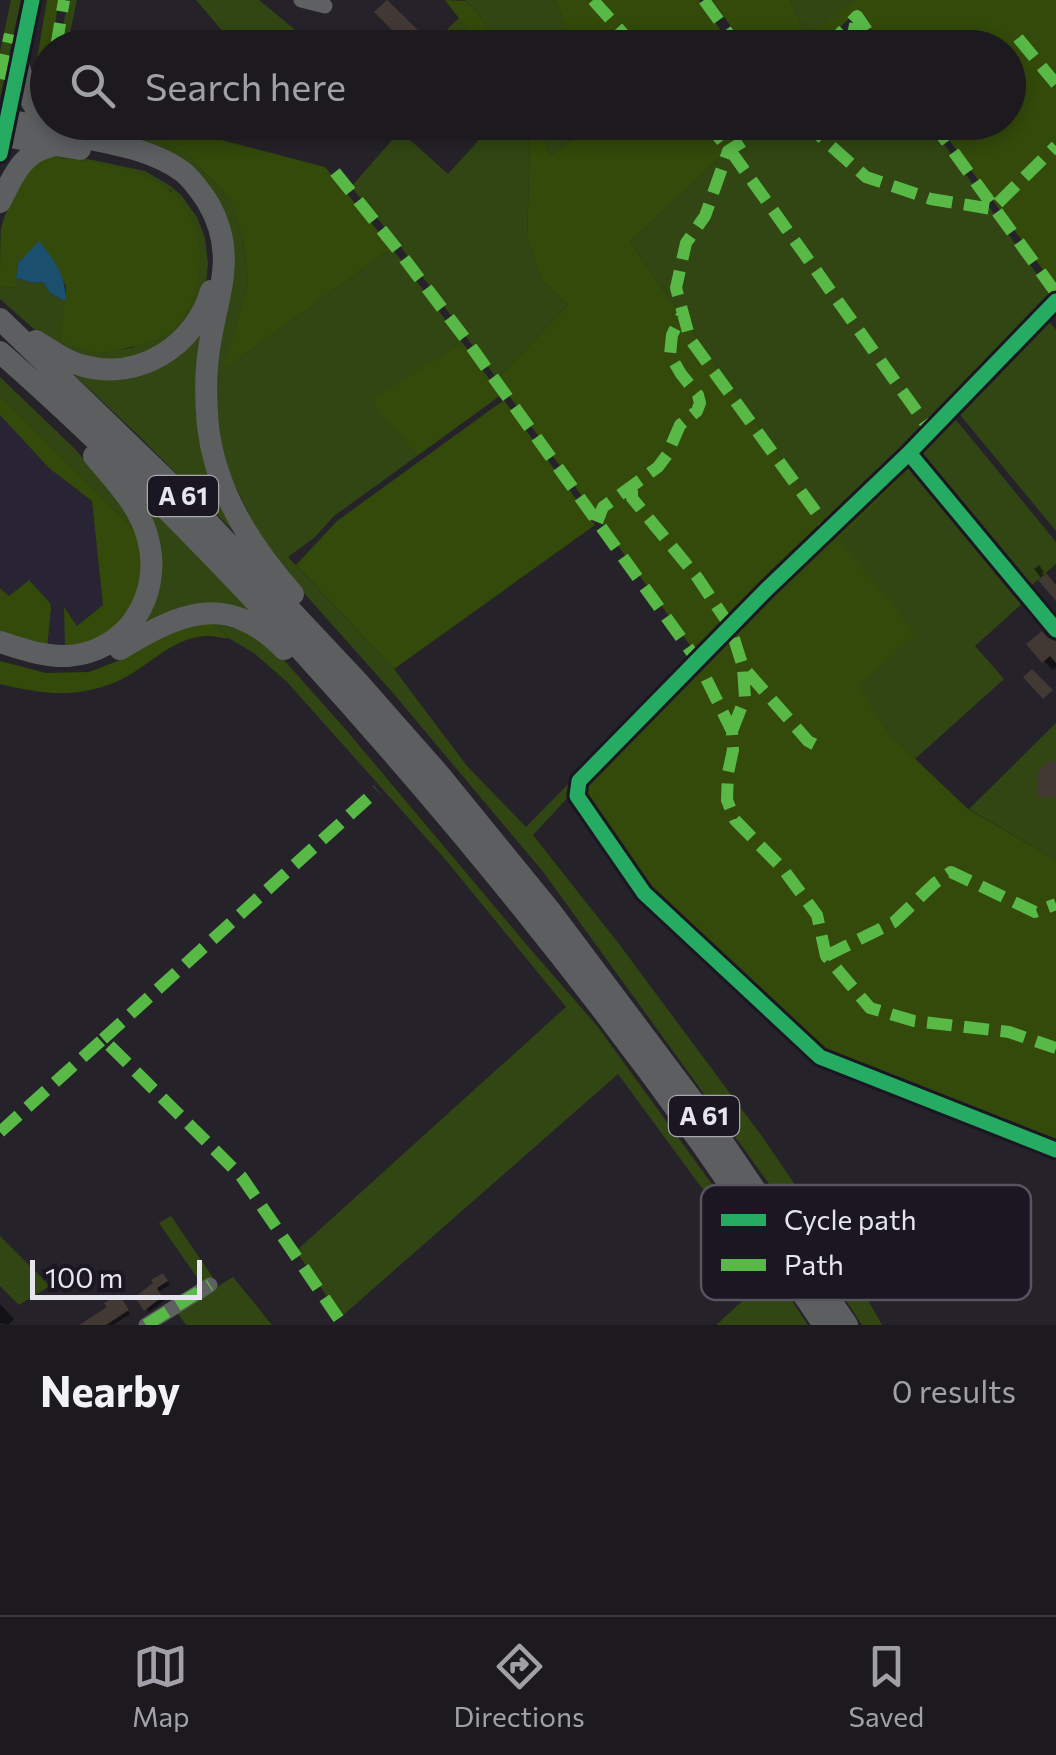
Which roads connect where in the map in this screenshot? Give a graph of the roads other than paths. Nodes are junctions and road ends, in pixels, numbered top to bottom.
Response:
1 (32, 0) edge
2 (301, 0) edge
3 (326, 6) dead end
4 (18, 64) junction
5 (30, 96) edge
6 (4, 137) edge
7 (30, 138) edge
8 (50, 140) edge
9 (61, 140) edge
10 (66, 140) edge
11 (0, 202) edge
12 (1056, 301) edge
13 (0, 319) edge
14 (0, 352) edge
15 (40, 387) junction
16 (1056, 630) edge
17 (0, 642) edge
18 (0, 654) edge
19 (356, 682) junction
20 (366, 722) junction
21 (729, 1185) edge
22 (752, 1185) edge
23 (210, 1285) dead end
24 (807, 1300) edge
25 (830, 1300) edge
26 (146, 1325) edge
27 (824, 1325) edge
28 (847, 1325) edge

1 - 4 main road
2 - 3 street
4 - 5 highway
4 - 6 main road
6 - 7 highway
8 - 11 highway
9 - 13 highway
10 - 19 highway
12 - 16 street
13 - 19 highway, A 61
14 - 15 highway, A 61
15 - 17 highway
15 - 20 highway, A 61
18 - 20 highway
19 - 22 highway, A 61
20 - 21 highway, A 61
23 - 26 street
24 - 27 highway, A 61
25 - 28 highway, A 61

